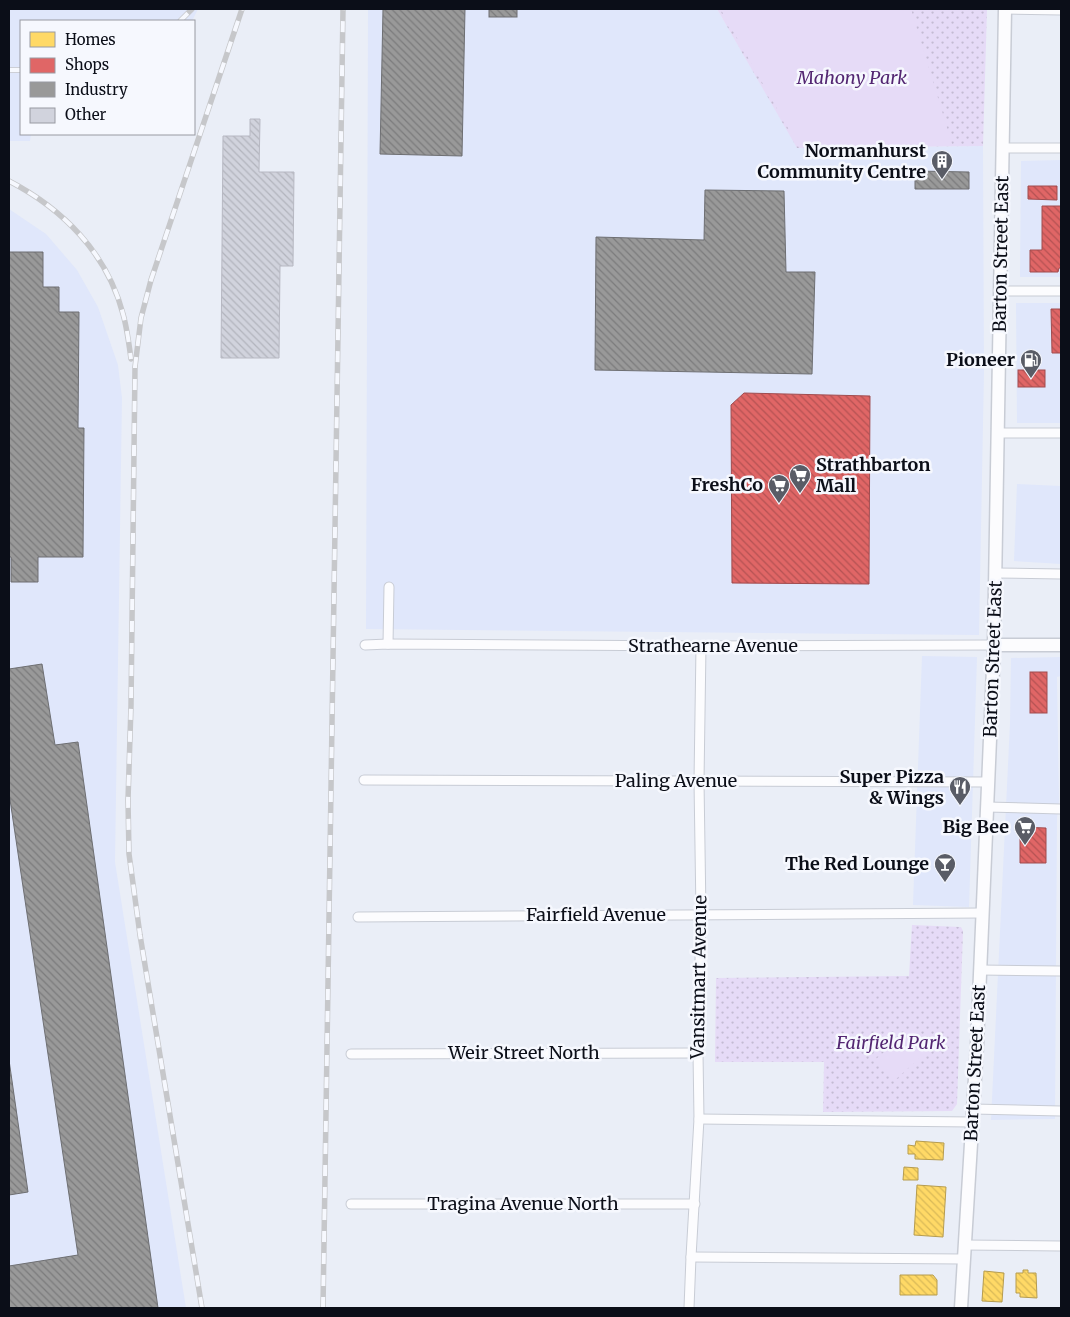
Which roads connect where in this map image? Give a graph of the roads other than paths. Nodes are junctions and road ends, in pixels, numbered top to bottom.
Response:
1 (1005, 9) edge
2 (1061, 10) edge
3 (1002, 148) junction
4 (1061, 148) edge
5 (1000, 291) junction
6 (1061, 291) edge
7 (998, 432) junction
8 (1061, 433) edge
9 (995, 573) junction
10 (1061, 574) edge
11 (390, 587) dead end
12 (388, 644) junction
13 (365, 645) dead end
14 (994, 645) junction
15 (1061, 645) edge
16 (701, 646) junction
17 (364, 780) dead end
18 (699, 781) junction
19 (988, 782) junction
20 (987, 807) junction
21 (1061, 808) edge
22 (983, 913) junction
23 (701, 914) junction
24 (358, 917) dead end
25 (980, 970) junction
26 (1061, 971) edge
27 (698, 1053) junction
28 (351, 1054) dead end
29 (1061, 1111) edge
30 (973, 1116) junction
31 (699, 1119) junction
32 (351, 1204) dead end
33 (695, 1204) junction
34 (964, 1245) junction
35 (1061, 1246) edge
36 (690, 1257) junction
37 (963, 1259) junction
38 (690, 1308) edge
39 (961, 1308) edge

1 - 2 street
1 - 3 main road, Barton Street East
3 - 4 street
3 - 5 main road, Barton Street East
5 - 6 street
5 - 7 main road, Barton Street East
7 - 8 street
7 - 9 main road, Barton Street East
9 - 10 street
9 - 14 main road, Barton Street East
11 - 12 street
12 - 13 street, Strathearne Avenue
12 - 16 street, Strathearne Avenue
14 - 15 main road, Strathearne Avenue
14 - 16 street, Strathearne Avenue
14 - 19 main road, Barton Street East
16 - 18 street, Vansitmart Avenue
17 - 18 street, Paling Avenue
18 - 19 street, Paling Avenue
18 - 23 street, Vansitmart Avenue
19 - 20 main road, Barton Street East
20 - 21 street
20 - 22 main road, Barton Street East
22 - 23 street, Fairfield Avenue
22 - 25 main road, Barton Street East
23 - 24 street, Fairfield Avenue
23 - 27 street, Vansitmart Avenue
25 - 26 street
25 - 30 main road, Barton Street East
27 - 28 street, Weir Street North
27 - 31 street, Vansitmart Avenue
29 - 30 street
30 - 31 street
30 - 34 main road, Barton Street East
31 - 33 street, Vansitmart Avenue
32 - 33 street, Tragina Avenue North
33 - 36 street, Vansitmart Avenue
34 - 35 street
34 - 37 main road, Barton Street East
36 - 37 street
36 - 38 street, Vansitmart Avenue
37 - 39 main road, Barton Street East

